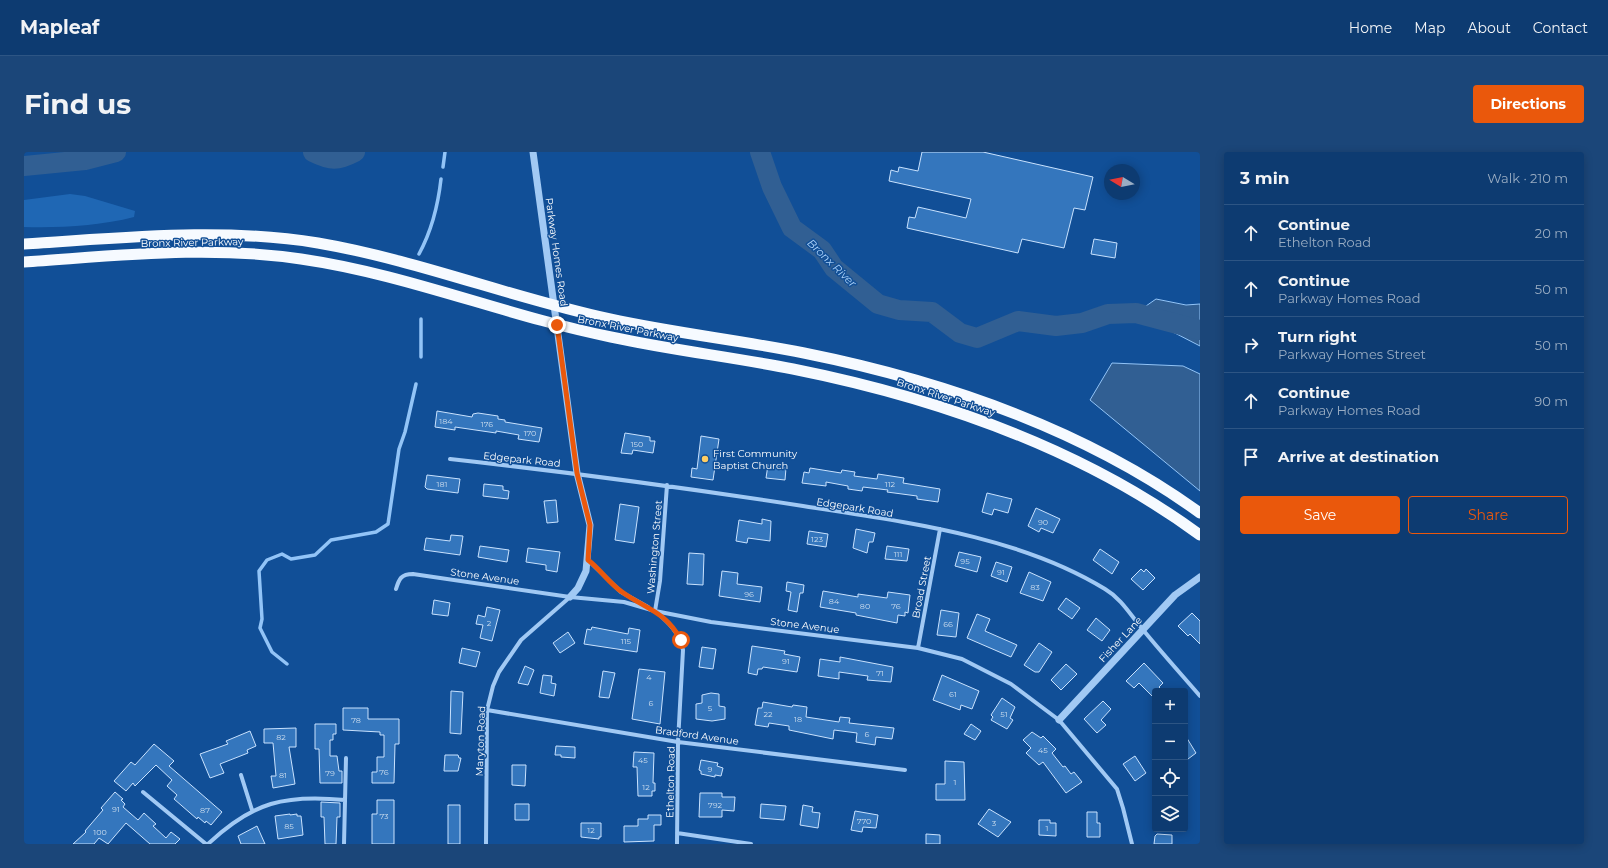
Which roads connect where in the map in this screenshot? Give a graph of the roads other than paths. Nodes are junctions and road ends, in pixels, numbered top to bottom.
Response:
1 (533, 152) edge
2 (24, 244) edge
3 (24, 262) edge
4 (554, 305) junction
5 (557, 325) junction
6 (450, 459) dead end
7 (577, 473) junction
8 (667, 485) junction
9 (1200, 513) edge
10 (940, 529) junction
11 (1200, 536) edge
12 (588, 560) junction
13 (1200, 577) edge
14 (396, 589) dead end
15 (570, 597) junction
16 (655, 611) junction
17 (1143, 630) junction
18 (918, 648) junction
19 (1200, 696) edge
20 (487, 710) junction
21 (1059, 720) junction
22 (678, 742) junction
23 (346, 758) dead end
24 (905, 770) dead end
25 (241, 775) dead end
26 (143, 792) dead end
27 (345, 800) junction
28 (252, 810) junction
29 (677, 833) junction
30 (207, 844) edge
31 (344, 844) edge
32 (486, 844) edge
33 (677, 844) edge
34 (751, 844) edge
35 (1132, 844) edge

1 - 4 street, Parkway Homes Road
2 - 4 highway, Bronx River Parkway
3 - 5 highway, Bronx River Parkway
4 - 5 street, Parkway Homes Road
4 - 9 highway, Bronx River Parkway
5 - 7 street, Parkway Homes Road
5 - 11 highway, Bronx River Parkway
6 - 7 street, Edgepark Road
7 - 8 street, Edgepark Road
7 - 12 street, Parkway Homes Road
8 - 10 street, Edgepark Road
8 - 16 street, Washington Street
10 - 17 street, Edgepark Road
10 - 18 street, Broad Street
12 - 15 street, Parkway Homes Road
12 - 16 street
13 - 17 street, Fisher Lane
14 - 15 street, Stone Avenue
15 - 16 street, Stone Avenue
15 - 20 street, Maryton Road
16 - 18 street, Stone Avenue
16 - 22 street, Ethelton Road
17 - 19 street, Edgepark Road
17 - 21 street, Fisher Lane
18 - 21 street, Stone Avenue
20 - 22 street, Bradford Avenue
20 - 32 street, Maryton Road
21 - 35 street, Stone Avenue
22 - 24 street, Bradford Avenue
22 - 29 street, Ethelton Road
23 - 27 street
25 - 28 street
26 - 30 street
27 - 28 street
27 - 31 street
28 - 30 street
29 - 33 street, Ethelton Road
29 - 34 street

